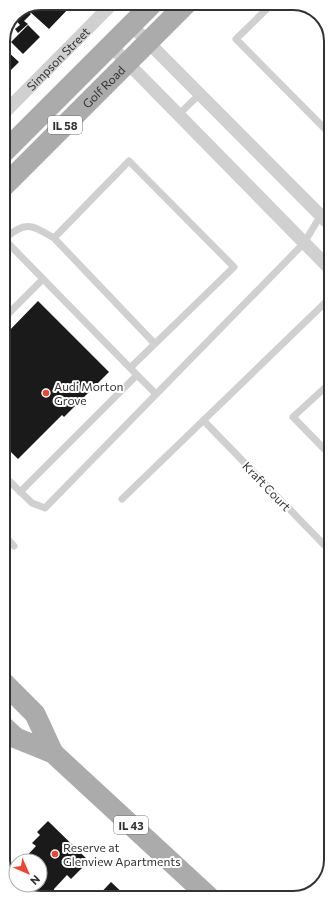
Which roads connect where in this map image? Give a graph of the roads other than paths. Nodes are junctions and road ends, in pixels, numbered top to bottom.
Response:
1 (107, 10) edge
2 (146, 10) edge
3 (180, 10) edge
4 (265, 10) edge
5 (132, 25) junction
6 (148, 42) junction
7 (111, 46) junction
8 (127, 63) junction
9 (200, 94) junction
10 (10, 107) edge
11 (178, 115) junction
12 (324, 128) edge
13 (10, 146) edge
14 (10, 180) edge
15 (324, 219) edge
16 (324, 221) edge
17 (10, 235) edge
18 (54, 238) junction
19 (304, 243) junction
20 (10, 246) edge
21 (324, 263) edge
22 (43, 279) junction
23 (324, 304) edge
24 (10, 312) edge
25 (155, 344) junction
26 (130, 368) junction
27 (137, 375) junction
28 (324, 389) edge
29 (156, 394) junction
30 (204, 421) junction
31 (324, 449) edge
32 (10, 482) edge
33 (20, 492) junction
34 (122, 499) dead end
35 (10, 542) edge
36 (324, 545) edge
37 (14, 546) dead end
38 (10, 689) edge
39 (10, 732) edge
40 (54, 753) junction
41 (203, 891) edge

1 - 10 street, Simpson Street
2 - 5 main road, Golf Road / IL 58
3 - 6 main road, Golf Road / IL 58
4 - 12 lane
5 - 6 street
5 - 7 main road, Golf Road / IL 58
6 - 8 main road, Golf Road / IL 58
6 - 9 street
7 - 8 street
7 - 13 main road, Golf Road / IL 58
8 - 11 street
8 - 14 main road, Golf Road / IL 58
9 - 11 lane
9 - 15 street
11 - 19 street
16 - 19 lane
17 - 18 lane
18 - 25 lane
18 - 25 lane
19 - 21 street
19 - 29 lane
20 - 22 lane
22 - 24 lane
22 - 26 lane
23 - 30 lane
25 - 26 lane
26 - 27 lane
27 - 29 lane
27 - 33 lane
28 - 31 lane
29 - 33 lane
30 - 34 lane
30 - 36 lane, Kraft Court
32 - 33 lane
35 - 37 lane
38 - 40 main road, IL 43
39 - 40 main road, IL 43
40 - 41 main road, IL 43

